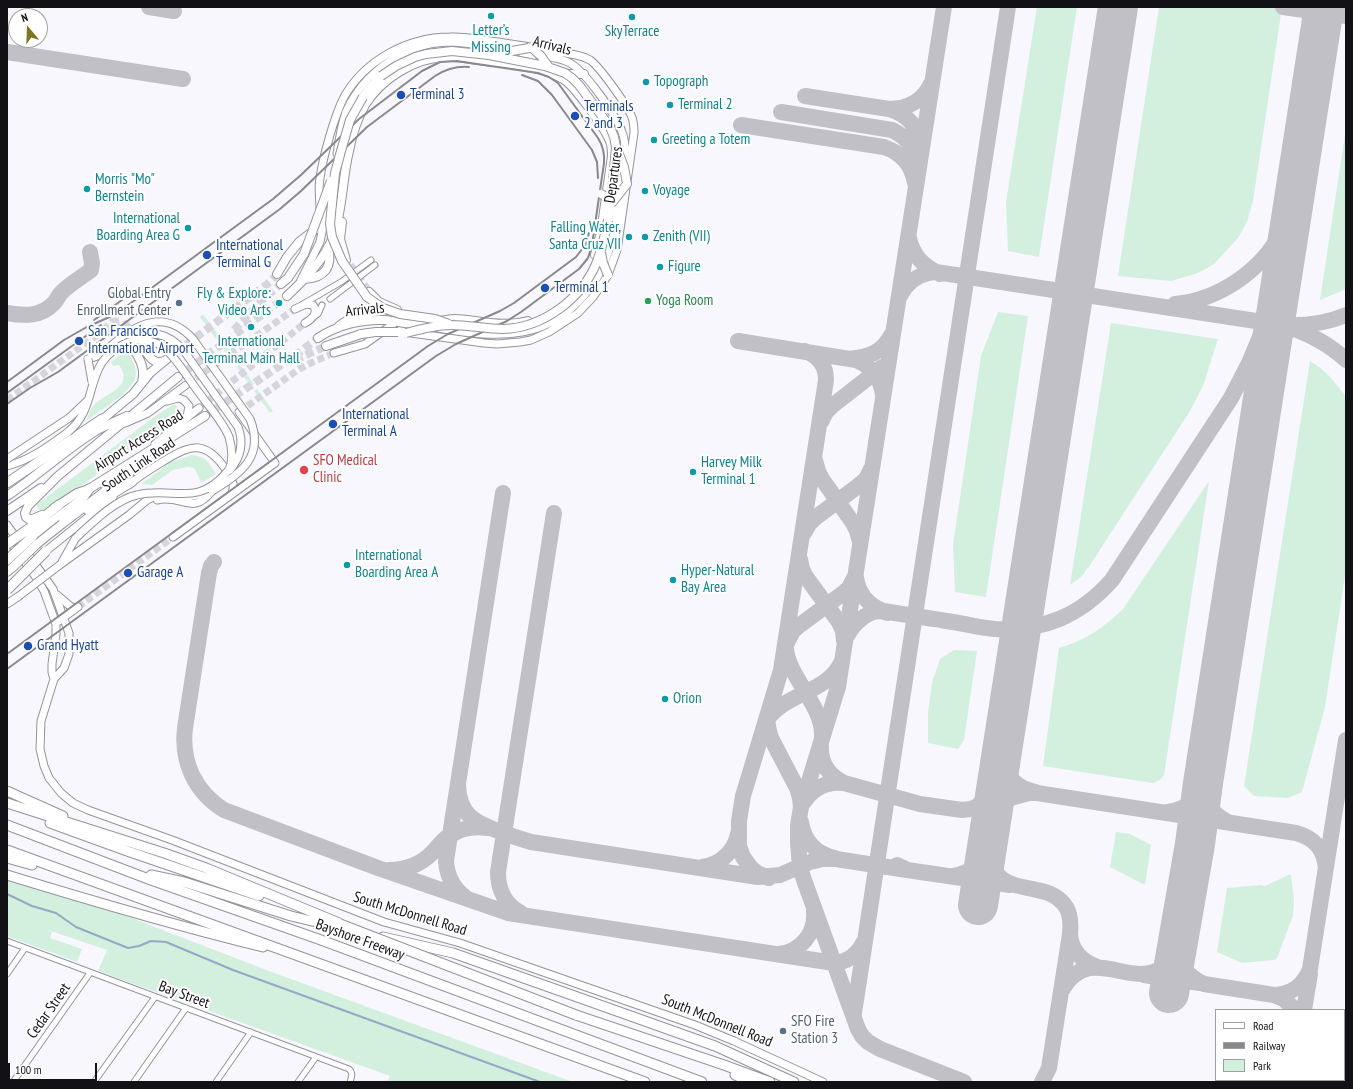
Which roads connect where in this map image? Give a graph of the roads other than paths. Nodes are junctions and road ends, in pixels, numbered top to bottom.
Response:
1 (528, 50) junction
2 (489, 56) junction
3 (547, 70) junction
4 (584, 74) junction
5 (351, 103) junction
6 (357, 123) junction
7 (616, 147) junction
8 (340, 155) junction
9 (344, 181) junction
10 (614, 182) junction
11 (627, 184) junction
12 (611, 204) junction
13 (319, 213) junction
14 (608, 220) junction
15 (324, 223) junction
16 (602, 228) junction
17 (612, 239) junction
18 (601, 252) junction
19 (346, 260) tunnel mouth
20 (371, 260) dead end
21 (375, 265) dead end
22 (276, 274) tunnel mouth
23 (608, 275) junction
24 (301, 282) junction
25 (281, 284) tunnel mouth
26 (369, 292) tunnel mouth
27 (287, 296) tunnel mouth
28 (330, 299) dead end
29 (322, 306) dead end
30 (297, 308) joint
31 (397, 310) junction
32 (312, 318) junction
33 (396, 322) junction
34 (453, 322) junction
35 (306, 324) tunnel mouth
36 (490, 324) junction
37 (418, 325) junction
38 (335, 328) junction
39 (406, 333) junction
40 (126, 334) junction
41 (499, 334) junction
42 (318, 338) tunnel mouth
43 (330, 344) tunnel mouth
44 (132, 346) tunnel mouth
45 (142, 346) dead end
46 (334, 353) tunnel mouth
47 (104, 354) junction
48 (178, 377) tunnel mouth
49 (186, 385) tunnel mouth
50 (92, 388) junction
51 (138, 388) junction
52 (158, 405) junction
53 (199, 408) tunnel mouth
54 (138, 410) junction
55 (239, 412) dead end
56 (205, 416) tunnel mouth
57 (187, 417) junction
58 (102, 419) junction
59 (121, 425) junction
60 (80, 441) junction
61 (152, 449) junction
62 (60, 452) junction
63 (143, 455) junction
64 (7, 459) edge
65 (7, 466) edge
66 (58, 476) junction
67 (233, 480) junction
68 (7, 482) edge
69 (132, 482) joint
70 (244, 485) junction
71 (89, 489) junction
72 (212, 491) junction
73 (231, 495) junction
74 (7, 496) edge
75 (184, 497) junction
76 (59, 505) junction
77 (89, 509) junction
78 (7, 511) edge
79 (128, 515) junction
80 (7, 525) edge
81 (30, 533) junction
82 (173, 537) tunnel mouth
83 (7, 538) edge
84 (7, 544) edge
85 (7, 551) edge
86 (46, 551) junction
87 (7, 560) edge
88 (61, 564) junction
89 (7, 572) edge
90 (7, 584) edge
91 (7, 590) edge
92 (55, 593) junction
93 (7, 604) edge
94 (63, 618) junction
95 (56, 624) junction
96 (54, 679) junction
97 (7, 791) edge
98 (7, 803) edge
99 (7, 825) edge
100 (120, 838) junction
101 (7, 850) edge
102 (7, 858) edge
103 (125, 869) junction
104 (7, 875) edge
105 (89, 880) junction
106 (340, 924) junction
107 (7, 942) edge
108 (25, 948) junction
109 (308, 958) junction
110 (90, 973) junction
111 (7, 974) edge
112 (155, 997) junction
113 (186, 1008) junction
114 (251, 1032) junction
115 (316, 1057) junction
116 (701, 1058) junction
117 (13, 1082) edge
118 (94, 1082) edge
119 (134, 1082) edge
120 (216, 1082) edge
121 (298, 1082) edge
122 (350, 1082) edge
123 (645, 1082) edge
124 (702, 1082) edge
125 (750, 1082) edge
126 (770, 1082) edge
127 (794, 1082) edge
128 (823, 1082) edge

1 - 2 main road, bridge
1 - 3 main road, bridge
1 - 4 main road, Arrivals
1 - 5 main road, Arrivals
1 - 11 main road, Departures, bridge
1 - 13 main road, Departures, bridge
2 - 3 main road, Departures, bridge
2 - 8 main road, Departures, bridge
3 - 4 main road
3 - 6 main road, Arrivals
3 - 7 main road, Departures, bridge
3 - 16 main road, Arrivals
4 - 17 main road, Arrivals
5 - 6 main road
5 - 15 main road, Arrivals
6 - 9 main road, Arrivals
7 - 10 main road, Departures, bridge
7 - 11 main road, bridge
8 - 13 main road, Departures, bridge
8 - 34 main road, bridge
9 - 19 main road
9 - 24 main road, Arrivals
10 - 12 main road, Departures, bridge
10 - 14 main road, bridge
11 - 12 main road, bridge
11 - 23 main road, Departures, bridge
12 - 14 main road, Departures
13 - 25 main road, Departures, bridge
14 - 18 main road, Departures, bridge
15 - 22 main road
15 - 24 main road, Arrivals
16 - 17 main road
16 - 36 main road, Arrivals
17 - 41 main road, Arrivals
18 - 23 main road, bridge
18 - 34 main road, Departures, bridge
20 - 30 street
21 - 28 street
23 - 39 main road, Departures, bridge
24 - 27 main road, Arrivals
26 - 31 main road
29 - 32 street
30 - 32 main road
31 - 34 main road
31 - 38 main road
32 - 35 main road
33 - 37 main road, Arrivals
33 - 38 main road, Arrivals
33 - 46 main road
34 - 36 main road, Arrivals
34 - 37 main road, Arrivals
34 - 39 main road, Departures, bridge
36 - 41 main road
37 - 41 main road, Arrivals
38 - 42 main road, Arrivals
39 - 43 main road, Departures, bridge
40 - 47 main road
40 - 72 main road, bridge
40 - 75 main road, bridge
44 - 51 main road
45 - 51 main road
47 - 50 main road, bridge
47 - 50 main road, bridge
48 - 54 main road, Airport Access Road
49 - 52 main road
50 - 64 main road, bridge
51 - 58 main road
52 - 57 main road
52 - 59 main road
53 - 57 main road
54 - 59 main road, Airport Access Road
54 - 60 main road
55 - 70 main road
56 - 61 main road, Airport Access Road
57 - 63 main road
58 - 60 main road
58 - 62 highway
59 - 66 main road, Airport Access Road
60 - 62 main road
61 - 63 main road, Airport Access Road
61 - 77 main road
62 - 68 highway
62 - 74 main road
63 - 71 main road, Airport Access Road
65 - 88 main road, bridge
66 - 76 main road, Airport Access Road
66 - 78 main road
67 - 69 main road, South Link Road
67 - 70 main road
67 - 73 main road
69 - 77 main road
70 - 73 main road
71 - 76 main road, Airport Access Road
71 - 81 highway
72 - 75 main road, bridge
72 - 79 main road
73 - 82 main road
75 - 79 main road, bridge
76 - 81 highway
77 - 86 main road
77 - 89 main road, bridge
79 - 88 main road
80 - 92 main road
81 - 84 highway, bridge
81 - 85 highway
81 - 87 highway, bridge
83 - 95 main road
86 - 90 highway, bridge
86 - 91 highway, bridge
88 - 93 main road, bridge
92 - 94 main road, South McDonnell Road
92 - 94 main road
94 - 95 main road
94 - 96 main road, South McDonnell Road
95 - 96 main road, South McDonnell Road
96 - 128 main road, South McDonnell Road
97 - 100 highway
98 - 100 highway
98 - 106 highway
99 - 103 highway, Bayshore Freeway
100 - 106 highway
101 - 105 highway
102 - 105 highway
103 - 124 highway, Bayshore Freeway
103 - 127 highway
104 - 109 highway
105 - 109 highway
106 - 116 highway, bridge
107 - 108 street, Bay Street
108 - 110 street, Bay Street
108 - 111 street
109 - 123 highway
110 - 112 street, Bay Street
110 - 117 street, Cedar Street
112 - 113 street, Bay Street
112 - 118 street
113 - 114 street, Bay Street
113 - 119 street
114 - 115 street, Bay Street
114 - 120 street
115 - 121 street
115 - 122 street, Bay Street
116 - 125 highway
116 - 126 highway

